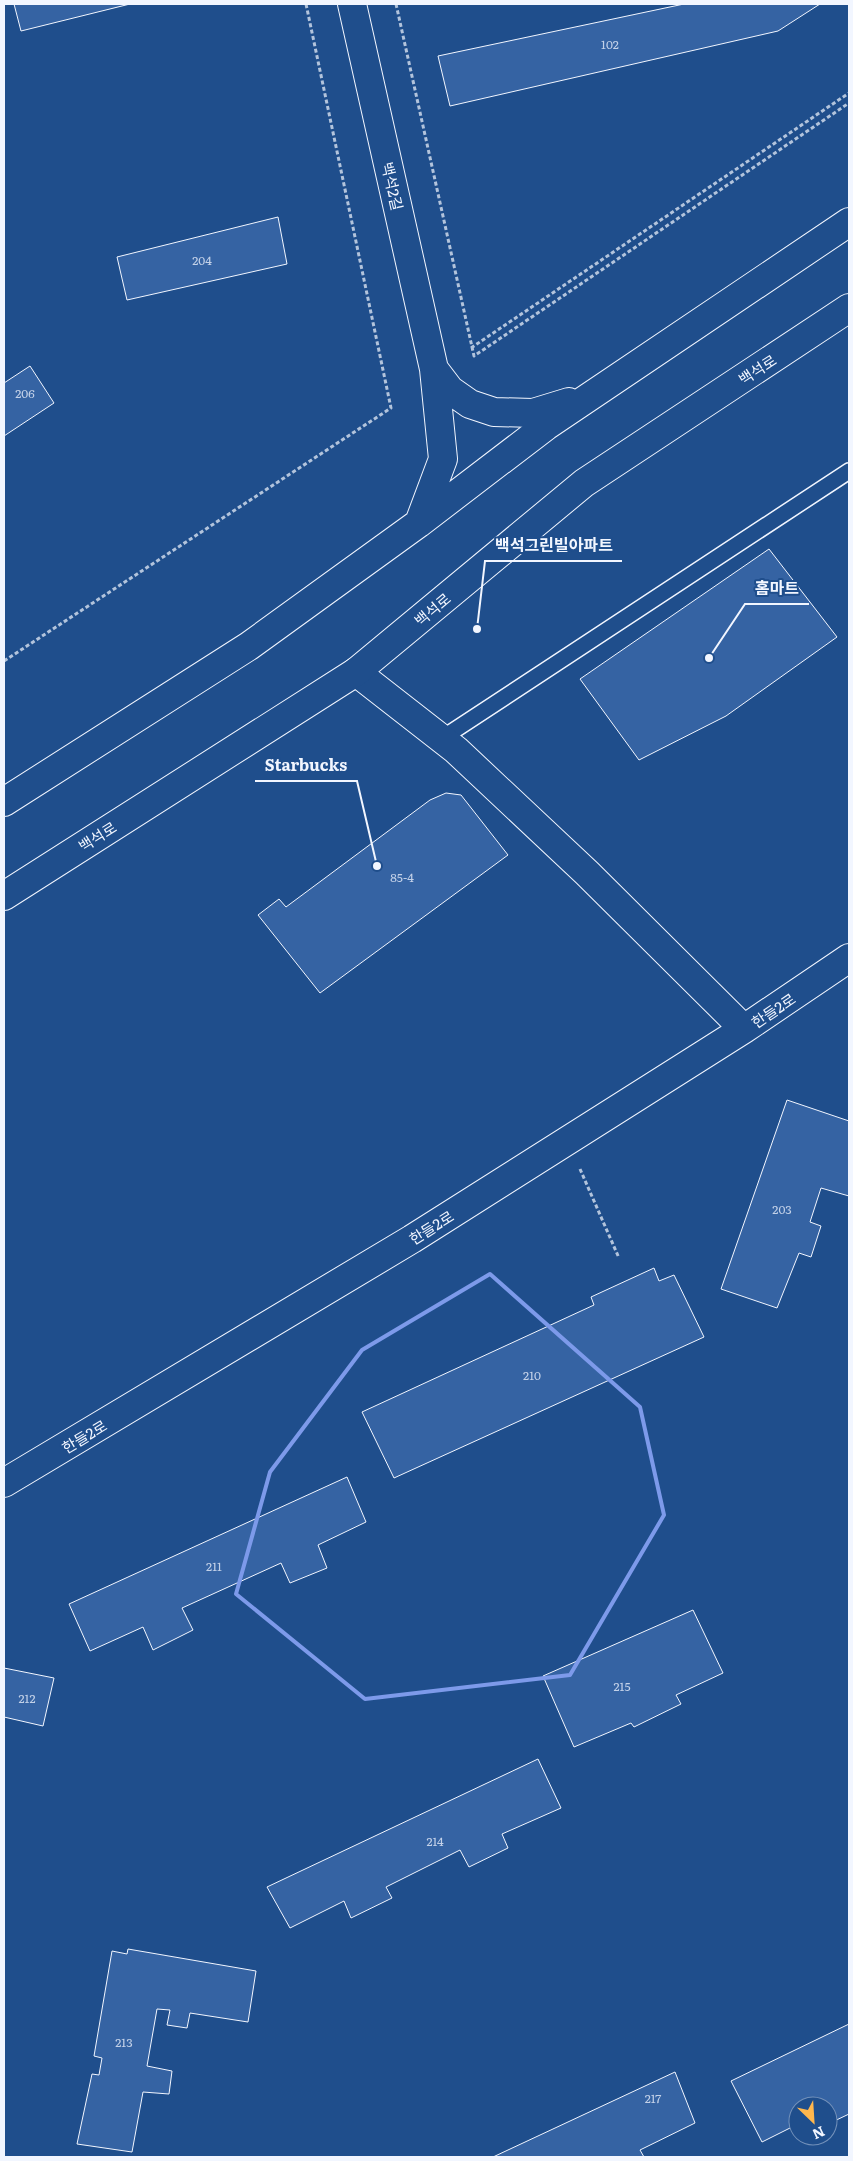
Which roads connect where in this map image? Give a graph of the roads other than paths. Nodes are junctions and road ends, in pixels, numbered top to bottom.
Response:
1 (352, 4) edge
2 (849, 222) edge
3 (849, 308) edge
4 (434, 369) junction
5 (592, 396) junction
6 (849, 471) edge
7 (419, 522) junction
8 (356, 672) junction
9 (441, 739) junction
10 (4, 802) edge
11 (4, 896) edge
12 (849, 958) edge
13 (744, 1029) junction
14 (4, 1483) edge

1 - 4 street, 백석2길
2 - 5 street
3 - 8 street, 백석로
4 - 5 street
4 - 7 street, 백석2길
5 - 7 street
6 - 9 lane
7 - 10 street
8 - 9 street
8 - 11 street, 백석로
9 - 13 street
12 - 13 street, 한들2로
13 - 14 street, 한들2로

